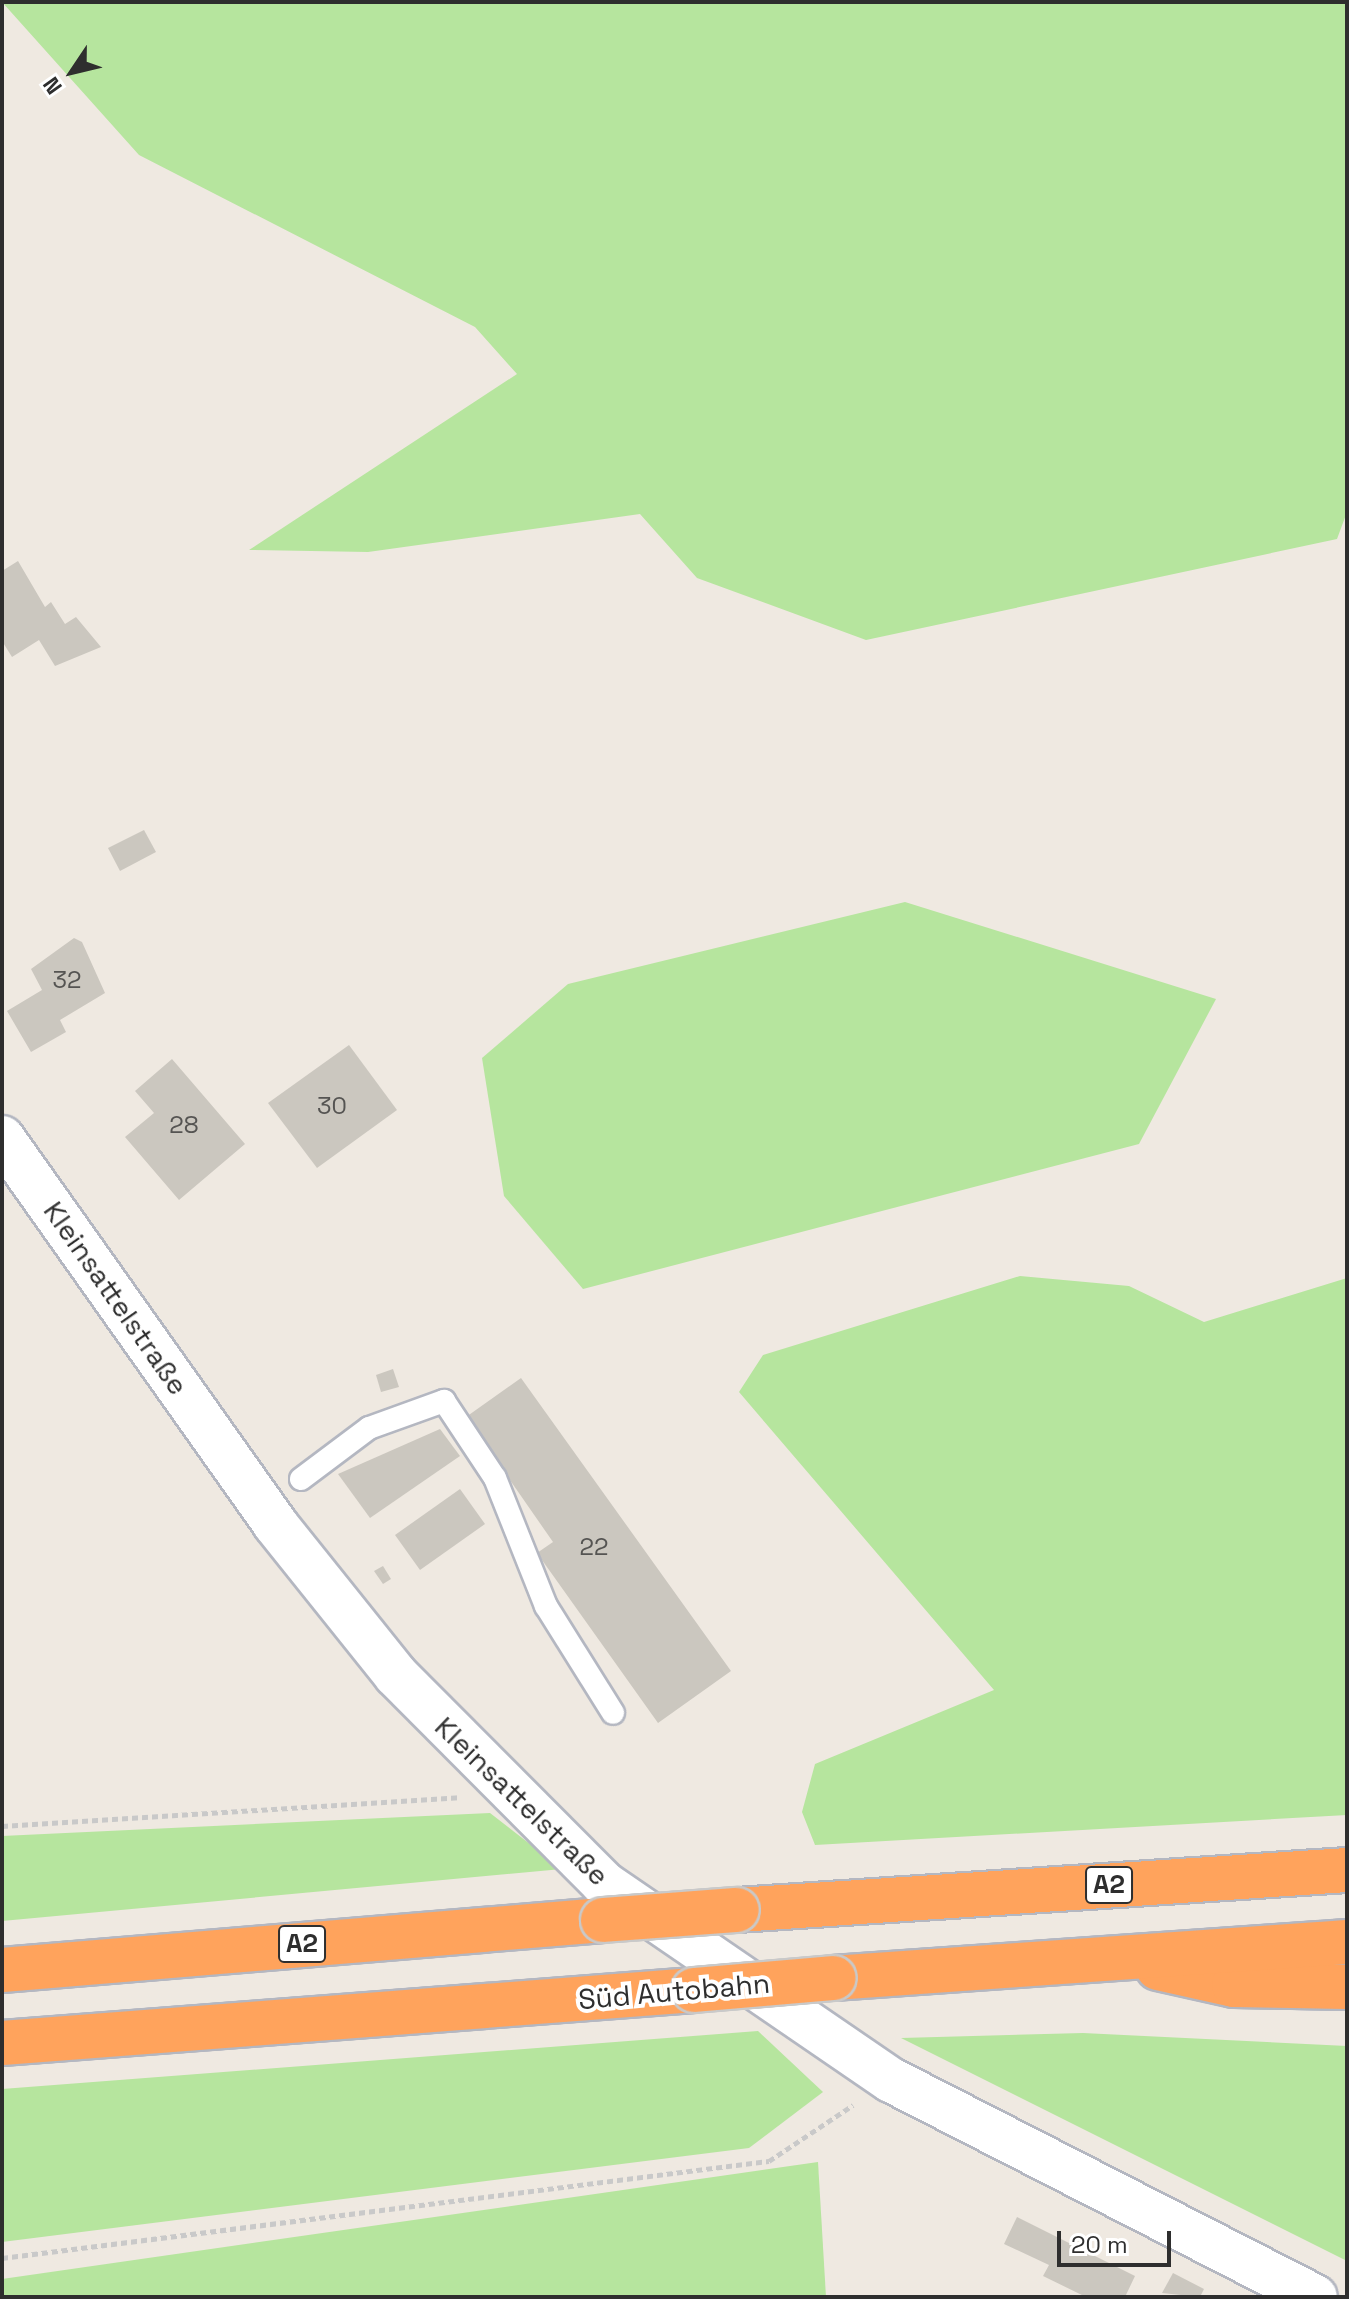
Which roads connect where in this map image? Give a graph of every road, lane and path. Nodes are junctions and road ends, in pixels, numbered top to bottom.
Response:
1 (2, 1138) edge
2 (301, 1479) dead end
3 (613, 1713) dead end
4 (503, 1785) junction
5 (2, 1826) edge
6 (1347, 1870) edge
7 (1347, 1942) edge
8 (1108, 1958) junction
9 (2, 1970) edge
10 (1347, 1987) edge
11 (2, 2043) edge
12 (891, 2080) junction
13 (2, 2258) edge
14 (1315, 2297) edge

1 - 4 main road, Kleinsattelstraße
2 - 3 lane
4 - 5 path
4 - 12 main road, Kleinsattelstraße
6 - 9 highway, A2, bridge
7 - 8 highway, Süd Autobahn
8 - 10 highway
8 - 11 highway, Süd Autobahn, bridge
12 - 13 path
12 - 14 main road, Kleinsattelstraße

